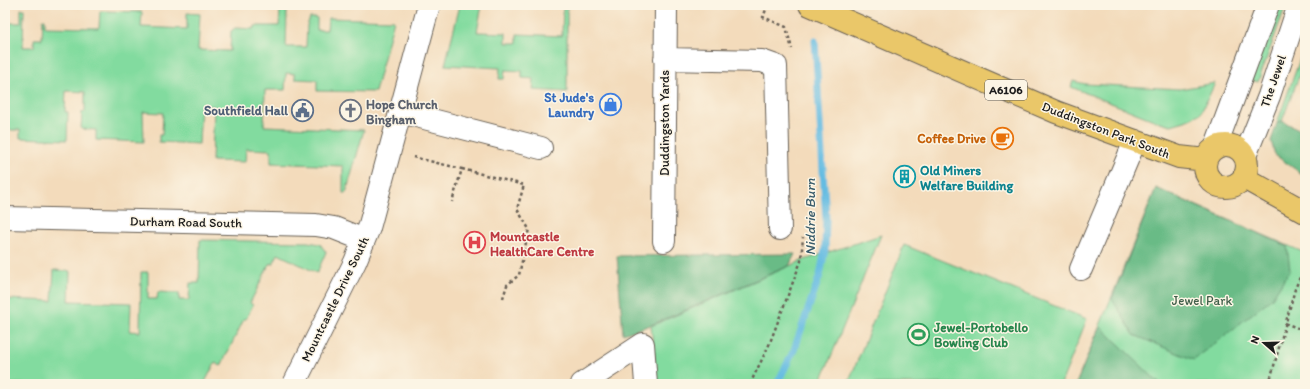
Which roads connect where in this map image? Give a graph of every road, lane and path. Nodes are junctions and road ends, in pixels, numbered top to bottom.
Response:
1 (429, 5) edge
2 (666, 5) edge
3 (810, 5) edge
4 (1268, 5) edge
5 (1299, 5) edge
6 (665, 59) junction
7 (401, 112) junction
8 (1135, 141) junction
9 (541, 148) dead end
10 (1210, 154) junction
11 (410, 156) dead end
12 (1245, 156) junction
13 (462, 169) junction
14 (1244, 178) junction
15 (452, 202) dead end
16 (1305, 212) edge
17 (5, 218) edge
18 (780, 229) dead end
19 (364, 240) junction
20 (664, 241) dead end
21 (1305, 265) edge
22 (1081, 269) dead end
23 (503, 298) dead end
24 (1285, 323) junction
25 (1305, 331) edge
26 (294, 384) edge
27 (582, 384) edge
28 (646, 384) edge
29 (1269, 384) edge

1 - 7 street, Mountcastle Drive South
2 - 6 street, Duddingston Yards
3 - 8 main road, Duddingston Park South / A6106
4 - 10 street
5 - 12 street, The Jewel
6 - 18 street
6 - 20 street, Duddingston Yards
7 - 9 street
7 - 19 street, Mountcastle Drive South
8 - 10 main road, Duddingston Park South / A6106
8 - 22 street
10 - 12 main road, Duddingston Park South / A6106
10 - 14 main road
11 - 13 path
12 - 14 main road
13 - 15 path
13 - 23 path
14 - 16 main road
17 - 19 street, Durham Road South
19 - 26 street, Mountcastle Drive South
21 - 24 path
24 - 25 path
24 - 29 path
27 - 28 street

